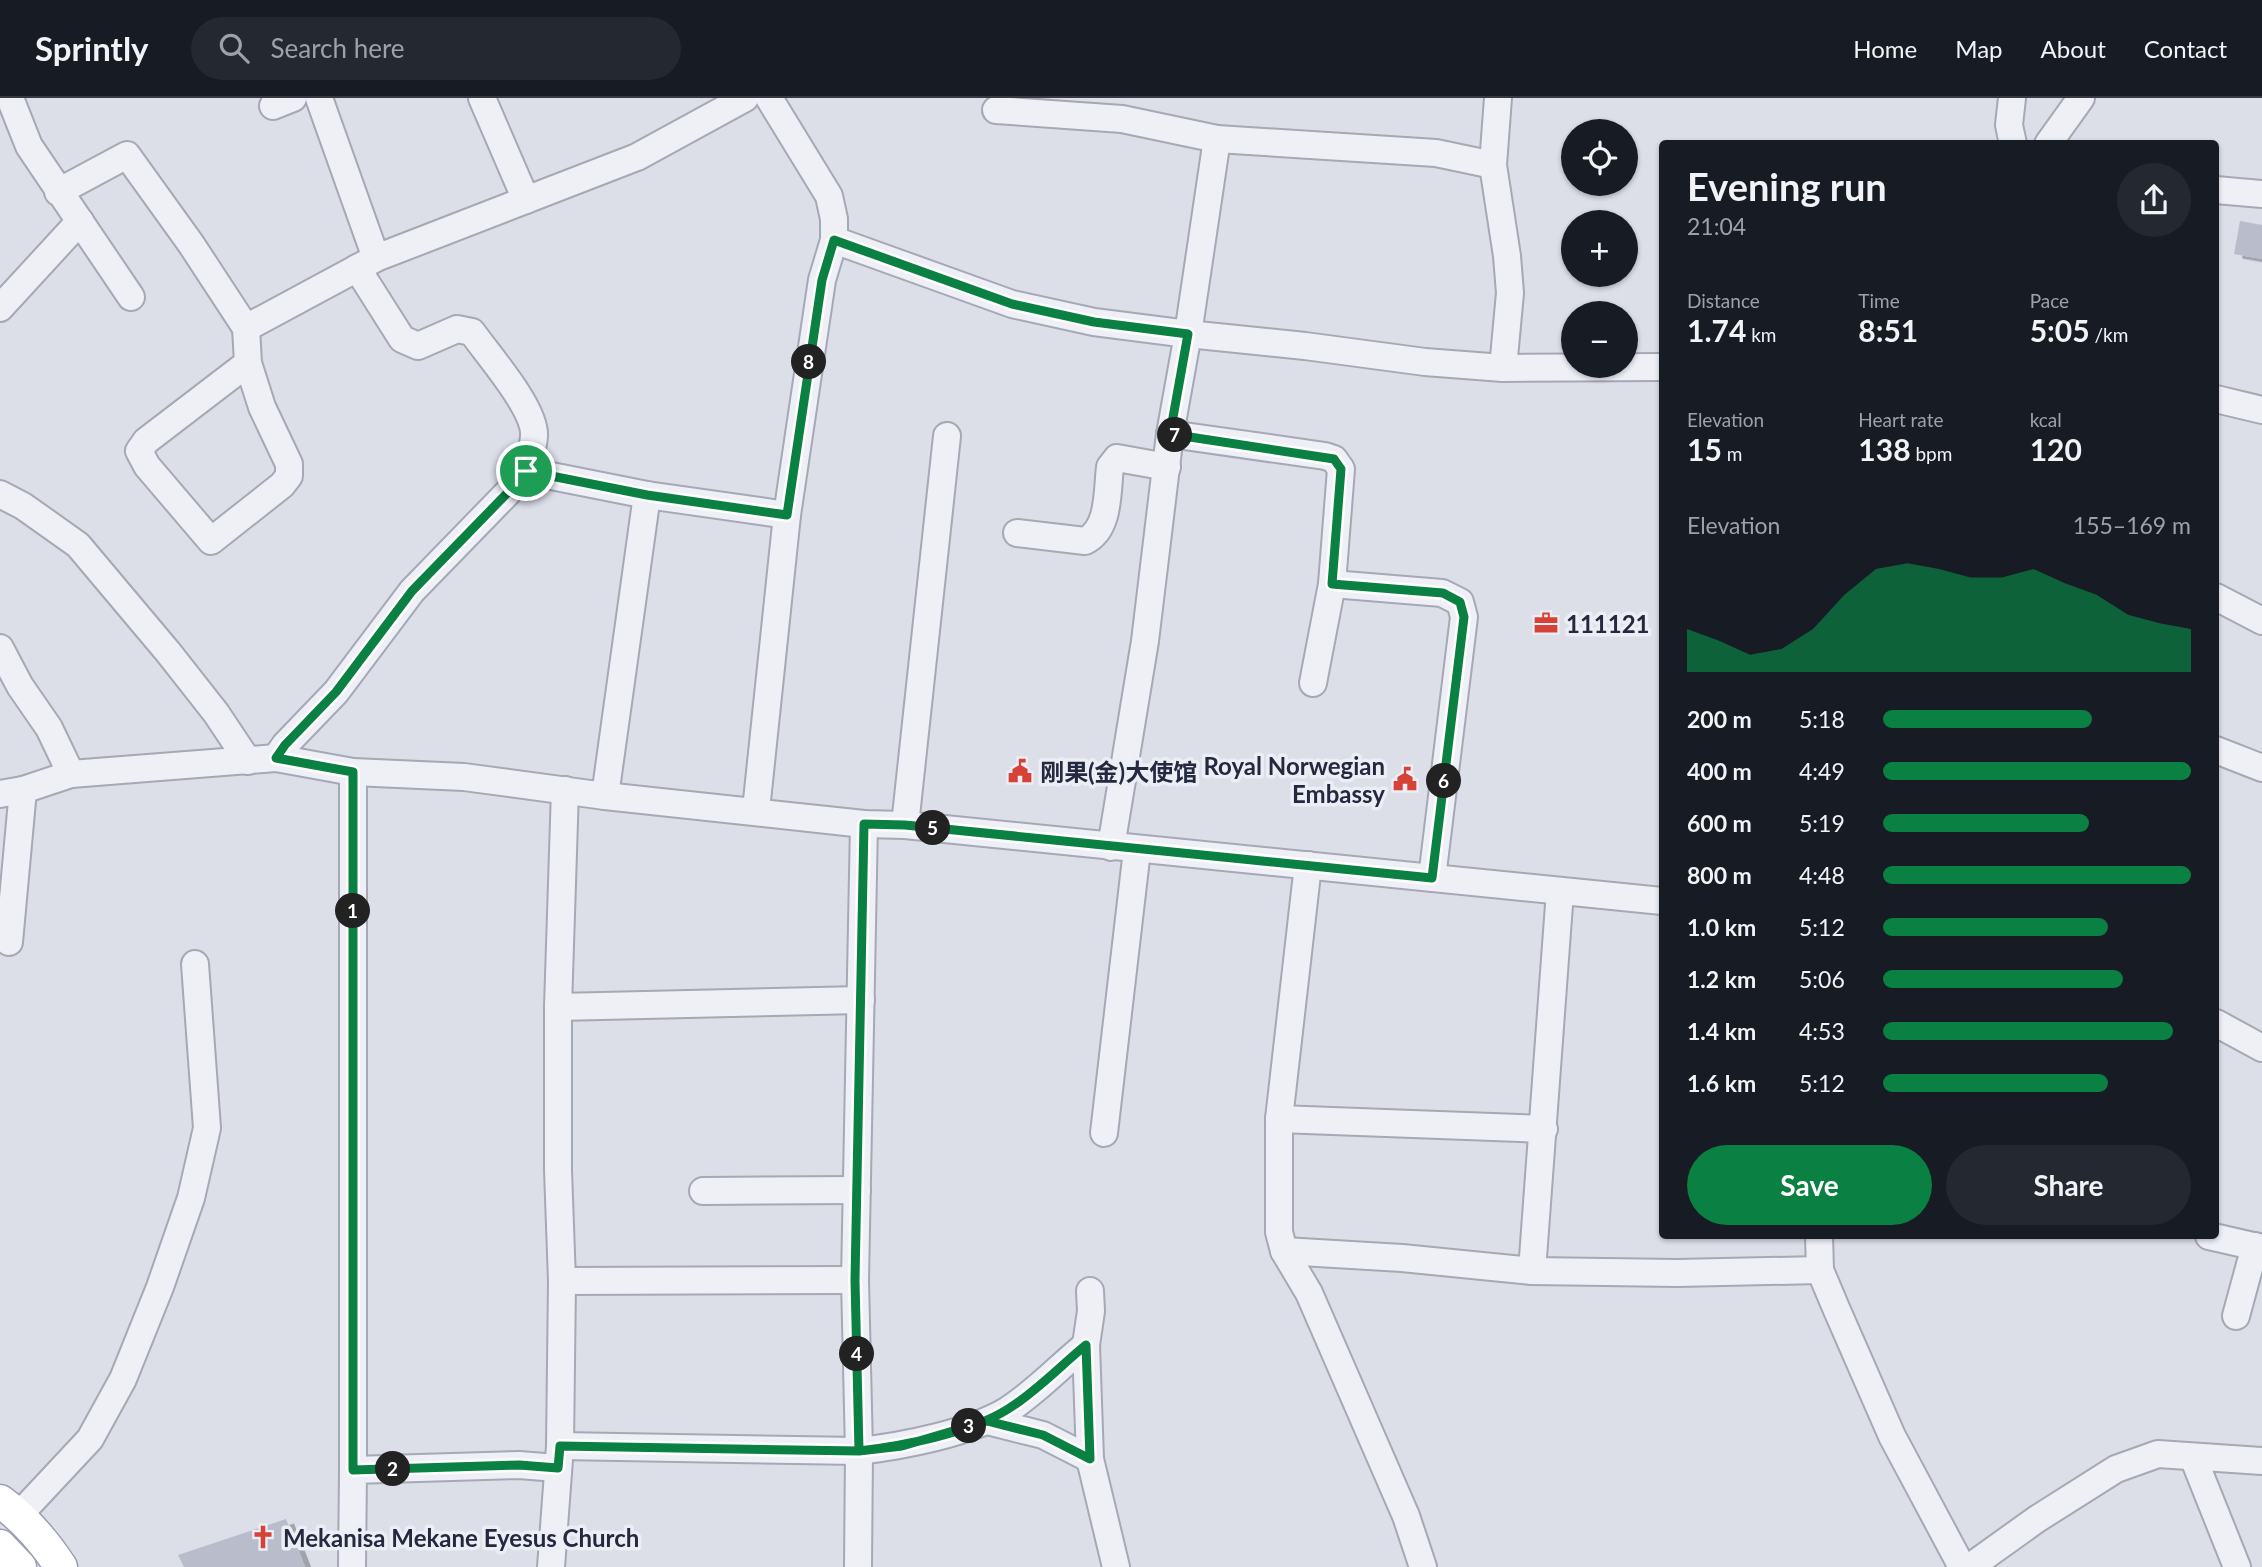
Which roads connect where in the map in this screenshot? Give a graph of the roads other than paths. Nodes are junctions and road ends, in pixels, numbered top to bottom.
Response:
1 (10, 98) edge
2 (319, 98) edge
3 (482, 98) edge
4 (745, 98) edge
5 (769, 98) edge
6 (1498, 98) edge
7 (2012, 98) edge
8 (2081, 98) edge
9 (996, 110) dead end
10 (1217, 139) junction
11 (2012, 140) edge
12 (2051, 140) edge
13 (1493, 164) junction
14 (2219, 190) edge
15 (58, 192) junction
16 (2262, 194) edge
17 (526, 200) junction
18 (80, 221) junction
19 (834, 240) junction
20 (367, 263) junction
21 (131, 297) dead end
22 (0, 308) edge
23 (246, 328) junction
24 (1188, 334) junction
25 (248, 363) junction
26 (1659, 367) edge
27 (1503, 368) junction
28 (2219, 400) edge
29 (2262, 410) edge
30 (1170, 434) junction
31 (947, 436) dead end
32 (1167, 467) junction
33 (526, 471) junction
34 (0, 494) edge
35 (647, 495) junction
36 (787, 515) junction
37 (1017, 533) dead end
38 (1332, 584) junction
39 (2219, 599) edge
40 (2262, 621) edge
41 (0, 648) edge
42 (1313, 683) dead end
43 (2219, 751) edge
44 (276, 758) junction
45 (248, 761) junction
46 (2262, 768) edge
47 (353, 772) junction
48 (71, 774) junction
49 (565, 790) junction
50 (12, 792) edge
51 (605, 796) junction
52 (756, 810) junction
53 (864, 824) junction
54 (905, 825) junction
55 (1124, 849) junction
56 (1308, 865) junction
57 (1432, 878) junction
58 (1560, 891) junction
59 (1659, 901) edge
60 (9, 942) dead end
61 (195, 964) dead end
62 (861, 1000) junction
63 (558, 1007) junction
64 (2219, 1025) edge
65 (2262, 1048) edge
66 (1279, 1119) junction
67 (1544, 1129) junction
68 (1104, 1133) dead end
69 (857, 1190) junction
70 (703, 1191) dead end
71 (2219, 1238) edge
72 (1819, 1239) edge
73 (2259, 1247) edge
74 (1284, 1251) junction
75 (1532, 1270) junction
76 (1821, 1270) junction
77 (855, 1280) junction
78 (562, 1281) junction
79 (1090, 1291) dead end
80 (2236, 1316) dead end
81 (1086, 1345) junction
82 (987, 1421) junction
83 (859, 1451) junction
84 (559, 1457) junction
85 (2193, 1457) junction
86 (1090, 1459) junction
87 (2262, 1461) edge
88 (353, 1470) junction
89 (10, 1508) edge
90 (0, 1546) edge
91 (20, 1567) edge
92 (61, 1567) edge
93 (352, 1567) edge
94 (551, 1567) edge
95 (858, 1567) edge
96 (1116, 1567) edge
97 (1423, 1567) edge
98 (1962, 1567) edge
99 (1970, 1567) edge
100 (2237, 1567) edge

1 - 15 street
2 - 20 street
3 - 17 street
4 - 17 street
5 - 19 street
6 - 13 street
7 - 11 street
8 - 12 street
9 - 10 street
10 - 13 street
10 - 24 street
13 - 27 street
14 - 16 street
15 - 18 street
15 - 23 street
17 - 20 street
18 - 21 street
18 - 22 street
19 - 24 street
19 - 36 street
20 - 23 street
20 - 33 street
23 - 25 street
24 - 27 street
24 - 30 street
25 - 25 street
26 - 27 street
28 - 29 street
30 - 32 street
30 - 38 street
31 - 54 street
32 - 37 street
32 - 55 street
33 - 35 street
33 - 44 street
34 - 45 street
35 - 36 street
35 - 51 street
36 - 52 street
38 - 42 street
38 - 57 street
39 - 40 street
41 - 48 street
43 - 46 street
44 - 45 street
44 - 47 street
45 - 48 street
47 - 49 street
47 - 88 street
48 - 50 street
49 - 51 street
49 - 63 street
50 - 60 street
51 - 52 street
52 - 53 street
53 - 54 street
53 - 62 street
54 - 55 street
55 - 56 street
55 - 68 street
56 - 57 street
56 - 66 street
57 - 58 street
58 - 59 street
58 - 67 street
61 - 89 street
62 - 63 street
62 - 69 street
63 - 78 street
64 - 65 street
66 - 67 street
66 - 74 street
67 - 75 street
69 - 70 street
69 - 77 street
71 - 73 street
72 - 76 street
73 - 80 street
74 - 75 street
74 - 97 street
75 - 76 street
76 - 98 street
77 - 78 street
77 - 83 street
78 - 84 street
79 - 81 street
81 - 82 street
81 - 86 street
82 - 83 street
82 - 86 street
83 - 84 street
83 - 95 street
84 - 88 street
84 - 94 street
85 - 87 street
85 - 99 street
85 - 100 street
86 - 96 street
88 - 93 street
89 - 92 main road
90 - 91 main road

